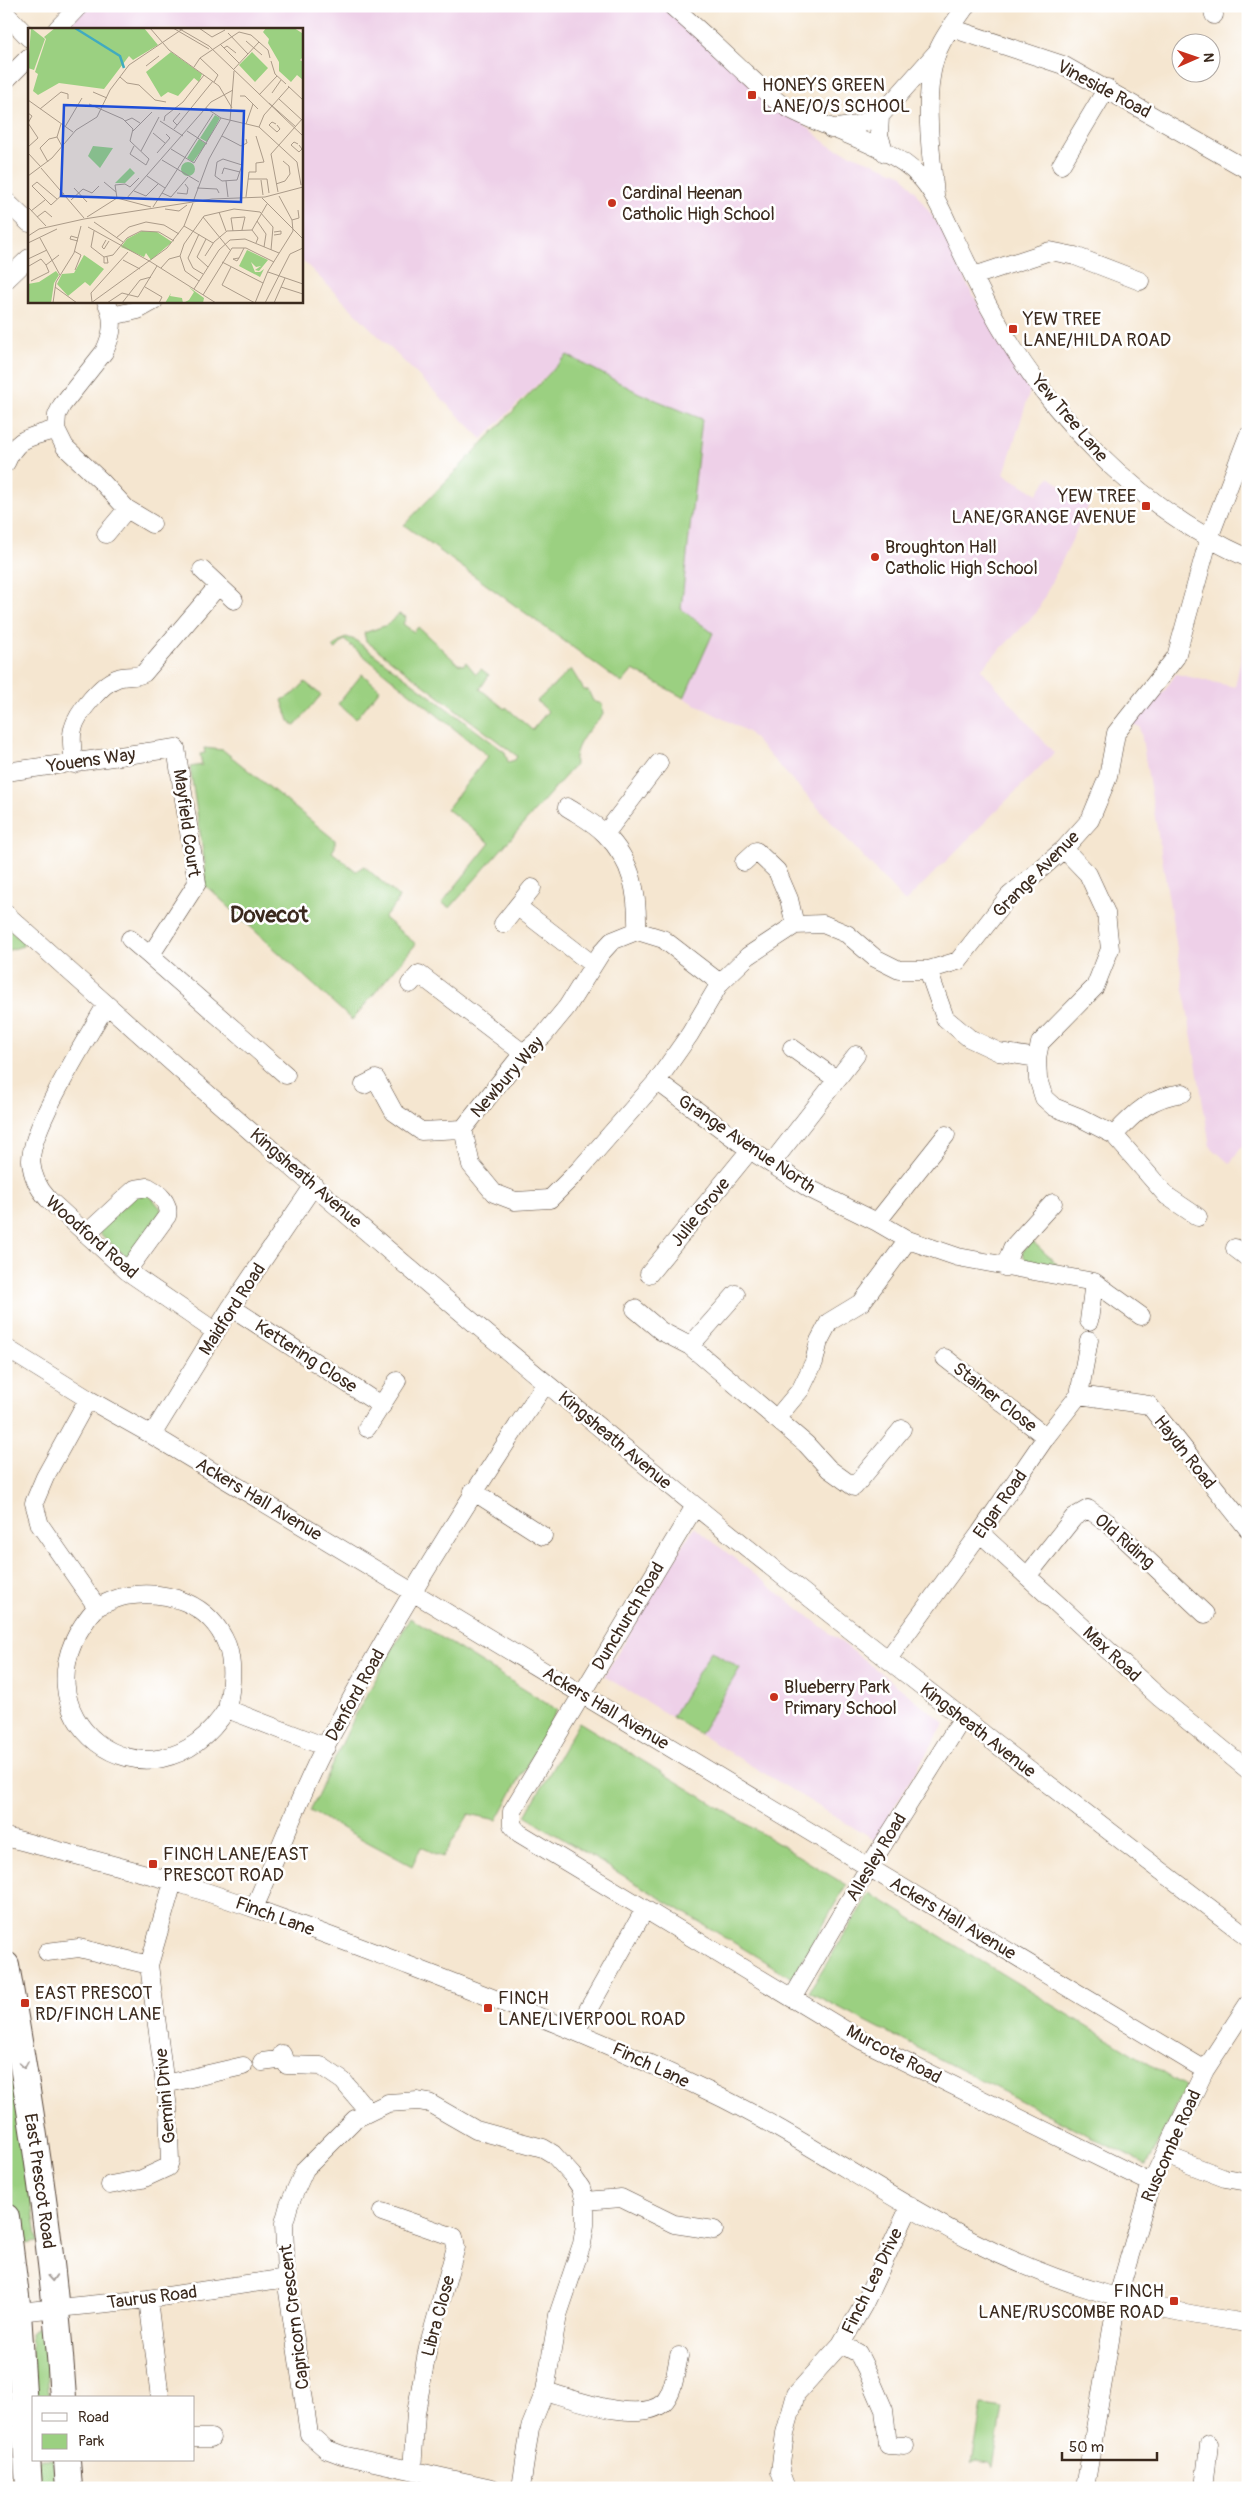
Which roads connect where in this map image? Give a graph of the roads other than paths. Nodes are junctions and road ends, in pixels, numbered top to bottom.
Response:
1 (79, 6) edge
2 (672, 6) edge
3 (966, 6) edge
4 (6, 14) edge
5 (58, 28) edge
6 (951, 28) junction
7 (28, 37) edge
8 (938, 50) junction
9 (28, 58) edge
10 (6, 80) edge
11 (1107, 88) junction
12 (900, 94) junction
13 (930, 98) junction
14 (880, 116) junction
15 (831, 129) junction
16 (929, 132) junction
17 (891, 156) junction
18 (1062, 165) dead end
19 (1248, 170) edge
20 (935, 198) junction
21 (6, 201) edge
22 (28, 222) edge
23 (28, 259) edge
24 (974, 276) junction
25 (6, 280) edge
26 (1140, 281) dead end
27 (152, 302) edge
28 (109, 308) edge
29 (56, 429) junction
30 (1248, 436) edge
31 (8, 451) edge
32 (127, 509) junction
33 (152, 524) dead end
34 (106, 534) dead end
35 (1209, 538) junction
36 (1248, 558) edge
37 (202, 570) dead end
38 (218, 586) junction
39 (234, 600) dead end
40 (176, 748) joint
41 (74, 764) junction
42 (659, 764) dead end
43 (6, 772) edge
44 (567, 807) dead end
45 (605, 834) junction
46 (1064, 849) junction
47 (744, 862) dead end
48 (532, 888) dead end
49 (518, 907) junction
50 (6, 914) edge
51 (503, 924) dead end
52 (795, 925) junction
53 (637, 931) junction
54 (130, 939) dead end
55 (153, 952) junction
56 (592, 964) junction
57 (928, 970) junction
58 (720, 983) junction
59 (410, 984) dead end
60 (106, 1005) junction
61 (792, 1048) dead end
62 (523, 1053) junction
63 (856, 1055) dead end
64 (1037, 1058) junction
65 (286, 1075) dead end
66 (836, 1079) junction
67 (657, 1081) junction
68 (364, 1085) dead end
69 (1184, 1093) dead end
70 (463, 1129) junction
71 (946, 1135) dead end
72 (1114, 1135) junction
73 (750, 1150) junction
74 (771, 1164) junction
75 (314, 1185) junction
76 (1053, 1203) dead end
77 (1198, 1217) dead end
78 (877, 1222) junction
79 (86, 1234) junction
80 (908, 1240) junction
81 (1005, 1267) junction
82 (127, 1271) junction
83 (649, 1274) dead end
84 (1094, 1282) junction
85 (736, 1294) dead end
86 (231, 1307) junction
87 (635, 1309) dead end
88 (1142, 1316) dead end
89 (1089, 1321) dead end
90 (216, 1332) junction
91 (1088, 1340) dead end
92 (690, 1346) junction
93 (6, 1348) edge
94 (945, 1358) dead end
95 (398, 1381) dead end
96 (546, 1383) junction
97 (1079, 1395) junction
98 (88, 1399) junction
99 (382, 1406) junction
100 (776, 1419) junction
101 (367, 1428) dead end
102 (902, 1429) dead end
103 (152, 1435) junction
104 (1046, 1437) junction
105 (474, 1491) junction
106 (695, 1506) junction
107 (1248, 1529) edge
108 (980, 1533) junction
109 (543, 1536) dead end
110 (1028, 1575) junction
111 (413, 1592) junction
112 (97, 1607) junction
113 (1205, 1614) dead end
114 (888, 1658) junction
115 (582, 1693) junction
116 (227, 1710) junction
117 (962, 1719) junction
118 (326, 1747) junction
119 (1248, 1770) edge
120 (6, 1837) edge
121 (25, 1842) junction
122 (6, 1850) edge
123 (869, 1868) junction
124 (173, 1882) junction
125 (254, 1908) junction
126 (646, 1909) junction
127 (1248, 1937) edge
128 (47, 1952) dead end
129 (6, 1965) edge
130 (149, 1965) junction
131 (792, 1997) junction
132 (1248, 2004) edge
133 (576, 2031) junction
134 (262, 2062) dead end
135 (243, 2066) dead end
136 (1205, 2070) junction
137 (165, 2084) junction
138 (368, 2111) junction
139 (1165, 2155) junction
140 (1248, 2182) edge
141 (1151, 2183) junction
142 (110, 2184) dead end
143 (585, 2201) junction
144 (910, 2206) junction
145 (382, 2212) dead end
146 (6, 2217) edge
147 (714, 2230) dead end
148 (286, 2278) junction
149 (148, 2299) junction
150 (1117, 2299) junction
151 (55, 2309) junction
152 (18, 2312) junction
153 (1248, 2323) edge
154 (841, 2344) junction
155 (680, 2356) dead end
156 (545, 2391) junction
157 (63, 2396) edge
158 (160, 2396) edge
159 (195, 2438) edge
160 (211, 2438) dead end
161 (1209, 2444) dead end
162 (905, 2446) dead end
163 (67, 2462) edge
164 (412, 2470) junction
165 (30, 2488) edge
166 (69, 2488) edge
167 (492, 2488) edge
168 (521, 2488) edge
169 (786, 2488) edge
170 (1085, 2488) edge
171 (1204, 2488) edge

1 - 5 street
2 - 15 street
3 - 6 street
4 - 7 street
6 - 8 street
6 - 11 street, Vineside Road
8 - 12 street
8 - 13 street
9 - 10 street
11 - 18 street
11 - 19 street, Vineside Road
12 - 13 street
12 - 14 street
13 - 16 street
14 - 15 street
14 - 17 street
15 - 17 street
16 - 17 street
16 - 20 street
17 - 20 street
20 - 24 street, Yew Tree Lane
21 - 22 street
23 - 25 street
24 - 26 street
24 - 35 street, Yew Tree Lane
27 - 28 street
28 - 29 street
29 - 31 street
29 - 32 street
30 - 35 street, Grange Avenue
32 - 33 street
32 - 34 street
35 - 36 street, Yew Tree Lane
35 - 46 street, Grange Avenue
37 - 38 street
38 - 39 street
38 - 41 street
40 - 41 street, Youens Way
40 - 55 street, Mayfield Court
41 - 43 street, Youens Way
42 - 45 street
44 - 45 street
45 - 53 street
46 - 57 street, Grange Avenue
46 - 64 street
47 - 52 street
48 - 49 street
49 - 51 street
49 - 56 street
50 - 60 street, Kingsheath Avenue
52 - 57 street, Grange Avenue
52 - 58 street
53 - 56 street, Newbury Way
53 - 58 street
54 - 55 street
55 - 65 street
56 - 62 street, Newbury Way
57 - 64 street
58 - 67 street
59 - 62 street
60 - 75 street, Kingsheath Avenue
60 - 79 street, Woodford Road
61 - 66 street
62 - 70 street, Newbury Way
63 - 66 street
64 - 72 street
66 - 74 street
67 - 70 street, Newbury Way
67 - 73 street, Grange Avenue North
68 - 70 street
69 - 72 street
71 - 78 street
72 - 77 street
73 - 74 street, Grange Avenue North
73 - 83 street, Julie Grove
74 - 78 street, Grange Avenue North
75 - 86 street, Maidford Road
75 - 96 street, Kingsheath Avenue
76 - 81 street
78 - 80 street, Grange Avenue North
79 - 82 street, Woodford Road
79 - 82 street
80 - 81 street, Grange Avenue North
80 - 100 street
81 - 84 street, Grange Avenue North
82 - 90 street, Woodford Road
84 - 88 street, Grange Avenue North
84 - 89 street
85 - 92 street
86 - 90 street, Maidford Road
86 - 99 street, Kettering Close
87 - 92 street
90 - 103 street, Maidford Road
91 - 97 street, Elgar Road
92 - 100 street
93 - 98 street, Ackers Hall Avenue
94 - 104 street, Stainer Close
95 - 99 street
96 - 105 street, Denford Road
96 - 106 street, Kingsheath Avenue
97 - 104 street, Elgar Road
97 - 107 street, Haydn Road
98 - 103 street, Ackers Hall Avenue
98 - 112 street
99 - 101 street
100 - 102 street
103 - 111 street, Ackers Hall Avenue
104 - 108 street, Elgar Road
105 - 109 street
105 - 111 street, Denford Road
106 - 114 street, Kingsheath Avenue
106 - 115 street, Dunchurch Road
108 - 110 street, Max Road
108 - 114 street, Elgar Road
110 - 113 street, Old Riding
110 - 119 street, Max Road
111 - 115 street, Ackers Hall Avenue
111 - 118 street, Denford Road
112 - 116 street
112 - 116 street
114 - 117 street, Kingsheath Avenue
115 - 123 street, Ackers Hall Avenue
115 - 126 street, Dunchurch Road
116 - 118 street
117 - 123 street, Allesley Road
117 - 127 street, Kingsheath Avenue
118 - 125 street, Denford Road
120 - 121 street, Finch Lane
121 - 122 street
121 - 124 street, Finch Lane
123 - 131 street, Allesley Road
123 - 136 street, Ackers Hall Avenue
124 - 125 street, Finch Lane
124 - 130 street, Gemini Drive
125 - 133 street, Finch Lane
126 - 131 street, Murcote Road
126 - 133 street
128 - 130 street
129 -> 151 highway, East Prescot Road
130 - 137 street, Gemini Drive
131 - 141 street, Murcote Road
132 - 136 street, Ruscombe Road
133 - 144 street, Finch Lane
134 - 138 street
135 - 137 street
136 - 139 street, Ruscombe Road
137 - 142 street, Gemini Drive
138 - 143 street, Capricorn Crescent
138 - 148 street, Capricorn Crescent
139 - 140 street
139 - 141 street, Ruscombe Road
141 - 150 street, Ruscombe Road
143 - 147 street
143 - 156 street, Capricorn Crescent
144 - 150 street, Finch Lane
144 - 154 street, Finch Lea Drive
145 - 164 street, Libra Close
146 - 152 highway
148 - 149 street, Taurus Road
148 - 164 street, Capricorn Crescent
149 - 151 street, Taurus Road
149 - 158 street
150 - 153 street, Finch Lane
150 - 170 street, Ruscombe Road
151 - 152 street, Taurus Road
151 - 157 highway, East Prescot Road
152 - 165 highway
154 - 162 street
154 - 169 street, Finch Lea Drive
155 - 156 street
156 - 168 street, Capricorn Crescent
159 - 160 street
161 - 171 street
163 - 166 highway
164 - 167 street, Capricorn Crescent

